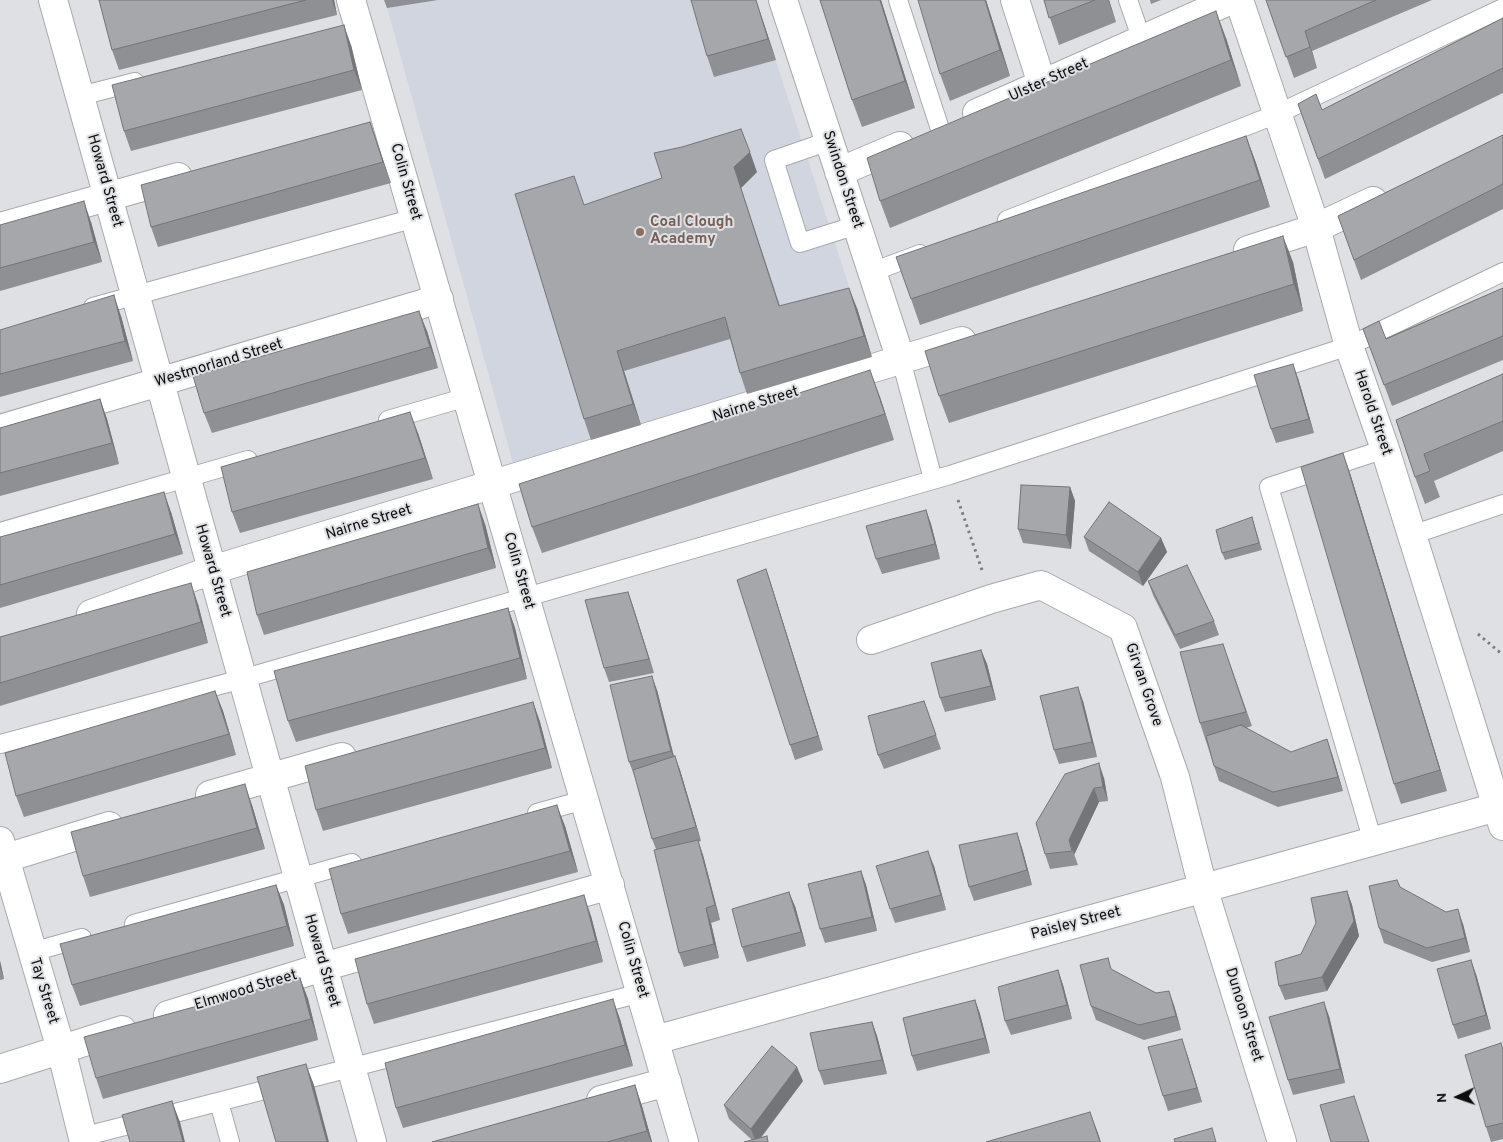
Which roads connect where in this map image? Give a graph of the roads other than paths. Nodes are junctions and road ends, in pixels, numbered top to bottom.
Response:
1 (53, 0) edge
2 (783, 0) edge
3 (898, 0) edge
4 (1016, 0) edge
5 (1128, 0) edge
6 (1231, 0) edge
7 (1239, 0) edge
8 (1503, 8) edge
9 (349, 16) edge
10 (1142, 40) junction
11 (147, 78) edge
12 (1042, 84) junction
13 (80, 96) junction
14 (1277, 114) junction
15 (386, 118) junction
16 (357, 126) edge
17 (940, 129) junction
18 (829, 141) junction
19 (204, 170) edge
20 (840, 172) junction
21 (1396, 190) edge
22 (108, 197) junction
23 (415, 218) junction
24 (857, 225) junction
25 (0, 226) edge
26 (992, 226) edge
27 (1316, 228) junction
28 (937, 247) edge
29 (1222, 258) edge
30 (872, 272) junction
31 (1503, 272) edge
32 (135, 295) junction
33 (439, 298) junction
34 (81, 310) edge
35 (986, 333) edge
36 (1349, 346) junction
37 (901, 360) junction
38 (160, 382) junction
39 (467, 397) junction
40 (1406, 421) edge
41 (374, 424) edge
42 (0, 429) edge
43 (1382, 441) junction
44 (261, 456) edge
45 (186, 477) junction
46 (932, 479) junction
47 (493, 485) junction
48 (1503, 504) edge
49 (0, 532) edge
50 (1412, 535) junction
51 (212, 570) junction
52 (525, 596) junction
53 (64, 623) edge
54 (871, 640) dead end
55 (242, 678) junction
56 (555, 698) junction
57 (527, 706) edge
58 (0, 744) edge
59 (365, 751) edge
60 (270, 777) junction
61 (584, 800) junction
62 (185, 803) edge
63 (1500, 816) edge
64 (518, 818) edge
65 (128, 820) edge
66 (1373, 842) junction
67 (2, 853) edge
68 (365, 860) edge
69 (298, 878) junction
70 (610, 885) junction
71 (1204, 888) junction
72 (117, 928) edge
73 (98, 934) edge
74 (32, 952) junction
75 (323, 967) junction
76 (641, 992) junction
77 (655, 1040) junction
78 (61, 1049) junction
79 (351, 1068) junction
80 (0, 1069) edge
81 (667, 1082) junction
82 (219, 1102) junction
83 (582, 1105) edge
84 (83, 1139) edge
85 (230, 1142) edge
86 (372, 1142) edge
87 (684, 1142) edge
88 (1282, 1142) edge

1 - 13 street, Howard Street
2 - 18 street, Swindon Street
3 - 17 lane
4 - 12 street
5 - 10 lane
6 - 10 street, Ulster Street
7 - 14 street, Harold Street
8 - 14 lane
9 - 15 street, Colin Street
10 - 12 street, Ulster Street
11 - 13 lane
12 - 17 street, Ulster Street
13 - 22 street, Howard Street
14 - 26 lane
14 - 27 street, Harold Street
15 - 16 street
15 - 23 street, Colin Street
17 - 20 street, Ulster Street
18 - 20 street, Swindon Street
18 - 24 lane
19 - 22 street
20 - 24 street, Swindon Street
21 - 27 street
22 - 25 street
22 - 32 street, Howard Street
23 - 32 lane
23 - 33 street, Colin Street
24 - 30 street, Swindon Street
27 - 29 street
27 - 36 street, Harold Street
28 - 30 lane
30 - 37 street, Swindon Street
31 - 36 lane
32 - 34 lane
32 - 38 street, Howard Street
33 - 38 street, Westmorland Street
33 - 39 street, Colin Street
35 - 37 street, Nairne Street
36 - 43 street, Harold Street
36 - 46 lane
37 - 46 lane
37 - 47 street, Nairne Street
38 - 42 street, Westmorland Street
38 - 45 street, Howard Street
39 - 41 lane
39 - 47 street, Colin Street
40 - 43 street
43 - 50 street, Harold Street
43 - 66 lane
44 - 45 lane
45 - 49 lane
45 - 51 street, Howard Street
46 - 52 lane
47 - 51 street, Nairne Street
47 - 52 street, Colin Street
48 - 50 lane
50 - 63 street, Harold Street
51 - 53 street, Nairne Street
51 - 55 street, Howard Street
52 - 55 lane
52 - 56 street, Colin Street
54 - 71 street, Girvan Grove
55 - 58 lane
55 - 60 street, Howard Street
56 - 57 street
56 - 61 street, Colin Street
59 - 60 street
60 - 62 street
60 - 69 street, Howard Street
61 - 64 lane
61 - 70 street, Colin Street
63 - 66 street, Paisley Street
65 - 67 street
66 - 71 street, Paisley Street
67 - 74 street, Tay Street
68 - 69 lane
69 - 72 lane
69 - 75 street, Howard Street
70 - 75 street, Elmwood Street
70 - 76 street, Colin Street
71 - 77 street, Paisley Street
71 - 88 street, Dunoon Street
73 - 74 lane
74 - 78 street, Tay Street
75 - 78 street, Elmwood Street
75 - 79 street, Howard Street
76 - 77 street, Colin Street
76 - 79 lane
77 - 81 street, Colin Street
78 - 80 street, Elmwood Street
78 - 84 street, Tay Street
79 - 82 lane
79 - 86 street, Howard Street
81 - 83 street
81 - 87 street, Colin Street
82 - 84 lane
82 - 85 lane

